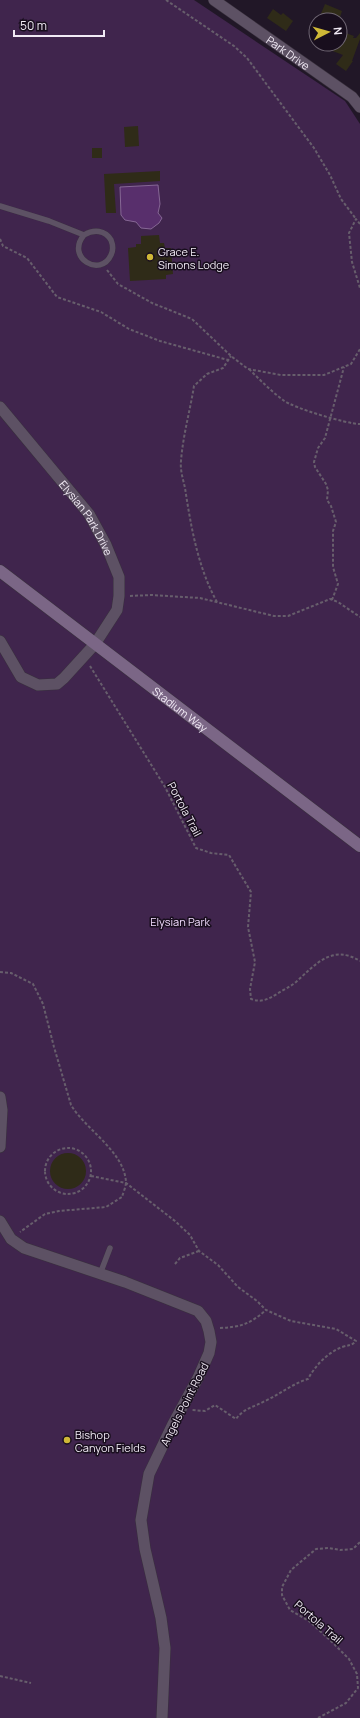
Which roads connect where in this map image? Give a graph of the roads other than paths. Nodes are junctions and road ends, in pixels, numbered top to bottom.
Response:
1 (214, 0) edge
2 (360, 106) edge
3 (0, 206) edge
4 (84, 234) junction
5 (0, 408) edge
6 (0, 571) edge
7 (0, 641) edge
8 (95, 644) junction
9 (360, 846) edge
10 (0, 1097) edge
11 (0, 1147) edge
12 (0, 1221) edge
13 (110, 1248) dead end
14 (99, 1274) junction
15 (162, 1718) edge

1 - 2 street, Park Drive
3 - 4 lane
4 - 4 lane
5 - 8 street, Elysian Park Drive
6 - 8 main road, Stadium Way
7 - 8 street
8 - 9 main road, Stadium Way
10 - 11 street
12 - 14 street, Angels Point Road
13 - 14 lane
14 - 15 street, Angels Point Road

